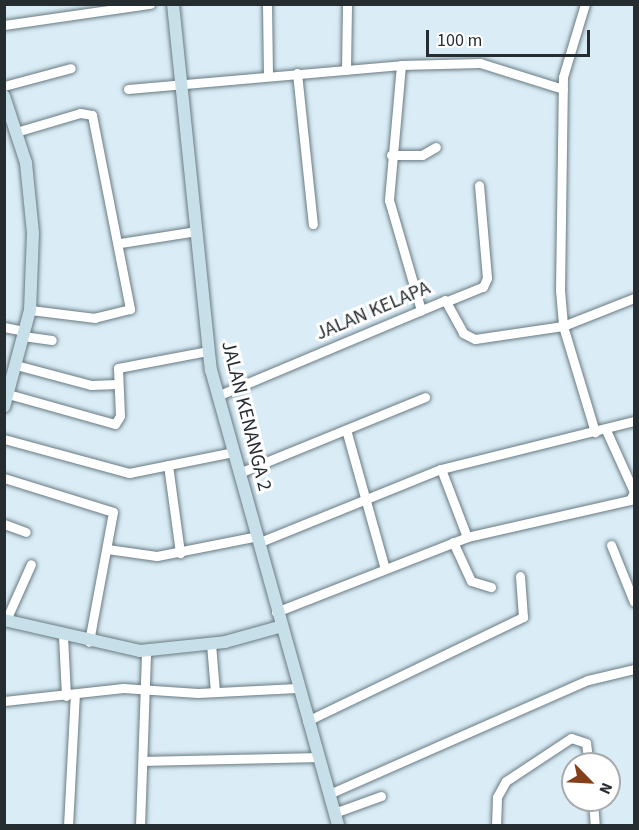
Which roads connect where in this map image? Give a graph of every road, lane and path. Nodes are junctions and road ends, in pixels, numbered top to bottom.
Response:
1 (150, 4) edge
2 (173, 4) edge
3 (267, 4) edge
4 (347, 4) edge
5 (585, 4) edge
6 (4, 25) edge
7 (401, 65) junction
8 (71, 68) dead end
9 (346, 70) junction
10 (297, 73) junction
11 (268, 76) junction
12 (182, 84) junction
13 (4, 86) edge
14 (128, 89) dead end
15 (563, 89) junction
16 (4, 96) edge
17 (16, 132) junction
18 (436, 147) dead end
19 (391, 155) junction
20 (479, 185) dead end
21 (313, 224) dead end
22 (197, 231) junction
23 (120, 243) junction
24 (634, 298) edge
25 (450, 300) junction
26 (30, 310) junction
27 (421, 310) junction
28 (563, 326) junction
29 (4, 327) edge
30 (24, 333) junction
31 (52, 340) dead end
32 (208, 351) junction
33 (16, 366) junction
34 (118, 384) junction
35 (8, 394) junction
36 (217, 396) junction
37 (425, 397) dead end
38 (4, 407) edge
39 (634, 421) edge
40 (606, 430) junction
41 (595, 432) junction
42 (347, 433) junction
43 (4, 439) edge
44 (233, 452) junction
45 (168, 465) junction
46 (441, 469) junction
47 (238, 473) junction
48 (4, 478) edge
49 (366, 501) junction
50 (4, 524) edge
51 (26, 532) dead end
52 (467, 537) junction
53 (259, 539) junction
54 (453, 542) junction
55 (611, 545) dead end
56 (107, 549) junction
57 (180, 553) junction
58 (31, 564) dead end
59 (385, 569) junction
60 (520, 576) dead end
61 (491, 587) dead end
62 (634, 603) edge
63 (276, 612) junction
64 (5, 620) edge
65 (279, 627) junction
66 (63, 636) junction
67 (89, 642) junction
68 (211, 644) junction
69 (146, 651) junction
70 (634, 669) edge
71 (147, 688) junction
72 (297, 688) junction
73 (215, 692) junction
74 (70, 695) junction
75 (4, 701) edge
76 (307, 721) junction
77 (587, 752) edge
78 (317, 757) junction
79 (144, 761) junction
80 (329, 794) junction
81 (381, 796) dead end
82 (334, 813) junction
83 (68, 825) edge
84 (140, 825) edge
85 (338, 825) edge
86 (496, 825) edge

1 - 6 street
2 - 12 main road, JALAN KENANGA 2
3 - 11 street
4 - 9 street
5 - 15 street
7 - 9 street
7 - 15 street
7 - 19 street
8 - 13 street
9 - 10 street
10 - 11 street
10 - 21 street
11 - 12 street
12 - 14 street
12 - 22 main road, JALAN KENANGA 2
15 - 28 street
16 - 17 main road
17 - 23 street
17 - 26 main road
18 - 19 street
19 - 27 street
20 - 25 street
22 - 23 street
22 - 32 main road, JALAN KENANGA 2
23 - 26 street
24 - 28 street
25 - 27 street, JALAN KELAPA
25 - 28 street, JALAN KELAPA
26 - 30 main road
27 - 36 street, JALAN KELAPA
28 - 41 street
29 - 30 street
30 - 31 street
30 - 33 main road
32 - 34 street
32 - 36 main road, JALAN KENANGA 2
33 - 34 street
33 - 35 main road
34 - 35 street
35 - 38 main road
36 - 44 main road, JALAN KENANGA 2
37 - 42 street
39 - 40 street
40 - 41 street
40 - 52 street
41 - 46 street
42 - 47 street
42 - 49 street
43 - 45 street
44 - 45 street
44 - 47 main road, JALAN KENANGA 2
45 - 57 street
46 - 49 street
46 - 52 street
47 - 53 main road, JALAN KENANGA 2
48 - 56 street
49 - 53 street
49 - 59 street
50 - 51 street
52 - 54 street
53 - 57 street
53 - 63 main road, JALAN KENANGA 2
54 - 59 street
54 - 61 street
55 - 62 street
56 - 57 street
56 - 67 street
58 - 64 street
59 - 63 street
60 - 76 street
63 - 65 main road, JALAN KENANGA 2
64 - 66 main road
65 - 68 main road
65 - 72 main road, JALAN KENANGA 2
66 - 67 main road
66 - 74 street
67 - 69 main road
68 - 69 main road
68 - 73 street
69 - 71 street
70 - 80 street
71 - 73 street
71 - 74 street
71 - 79 street
72 - 73 street
72 - 76 main road, JALAN KENANGA 2
74 - 75 street
74 - 83 street
76 - 78 main road, JALAN KENANGA 2
77 - 86 street
78 - 79 street
78 - 80 main road, JALAN KENANGA 2
79 - 84 street
80 - 82 main road, JALAN KENANGA 2
81 - 82 street
82 - 85 main road, JALAN KENANGA 2

